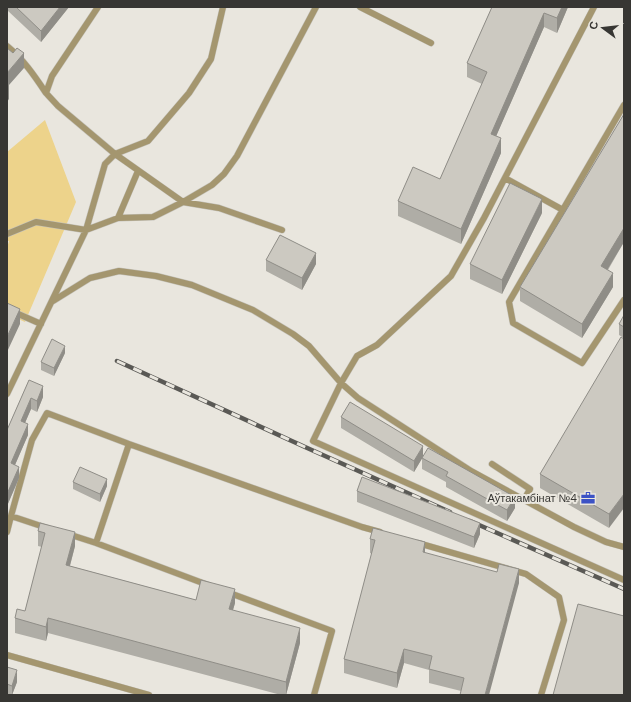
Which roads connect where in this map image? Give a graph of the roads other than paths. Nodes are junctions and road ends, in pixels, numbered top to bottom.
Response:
1 (98, 7) edge
2 (223, 7) edge
3 (316, 7) edge
4 (360, 7) edge
5 (594, 7) edge
6 (431, 43) dead end
7 (7, 46) edge
8 (46, 93) junction
9 (624, 104) edge
10 (115, 154) junction
11 (138, 171) junction
12 (505, 178) junction
13 (183, 202) junction
14 (563, 210) junction
15 (118, 218) junction
16 (86, 230) junction
17 (282, 230) dead end
18 (7, 234) edge
19 (624, 300) edge
20 (53, 301) junction
21 (7, 309) edge
22 (41, 324) junction
23 (341, 383) junction
24 (7, 394) edge
25 (129, 444) junction
26 (492, 464) dead end
27 (524, 500) junction
28 (11, 516) junction
29 (54, 530) edge
30 (7, 532) edge
31 (61, 532) edge
32 (384, 534) edge
33 (414, 542) edge
34 (96, 543) junction
35 (624, 547) edge
36 (624, 580) edge
37 (214, 587) edge
38 (222, 590) edge
39 (7, 655) edge
40 (149, 695) edge
41 (314, 695) edge
42 (541, 695) edge

1 - 8 lane
2 - 10 lane
3 - 13 lane
4 - 6 lane
5 - 12 lane
7 - 8 lane
8 - 10 lane
9 - 14 lane
10 - 11 lane
10 - 16 lane
11 - 13 lane
11 - 15 lane
12 - 14 lane
12 - 23 lane
13 - 15 lane
13 - 17 lane
14 - 19 lane
15 - 16 lane
16 - 18 lane
16 - 20 lane
20 - 22 lane
20 - 23 lane
21 - 22 lane
22 - 24 lane
23 - 27 lane
23 - 36 lane
25 - 28 lane
25 - 32 lane
25 - 34 lane
26 - 27 lane
27 - 35 lane
28 - 29 lane
28 - 30 lane
31 - 34 lane
33 - 42 lane
34 - 37 lane
38 - 41 lane
39 - 40 lane

